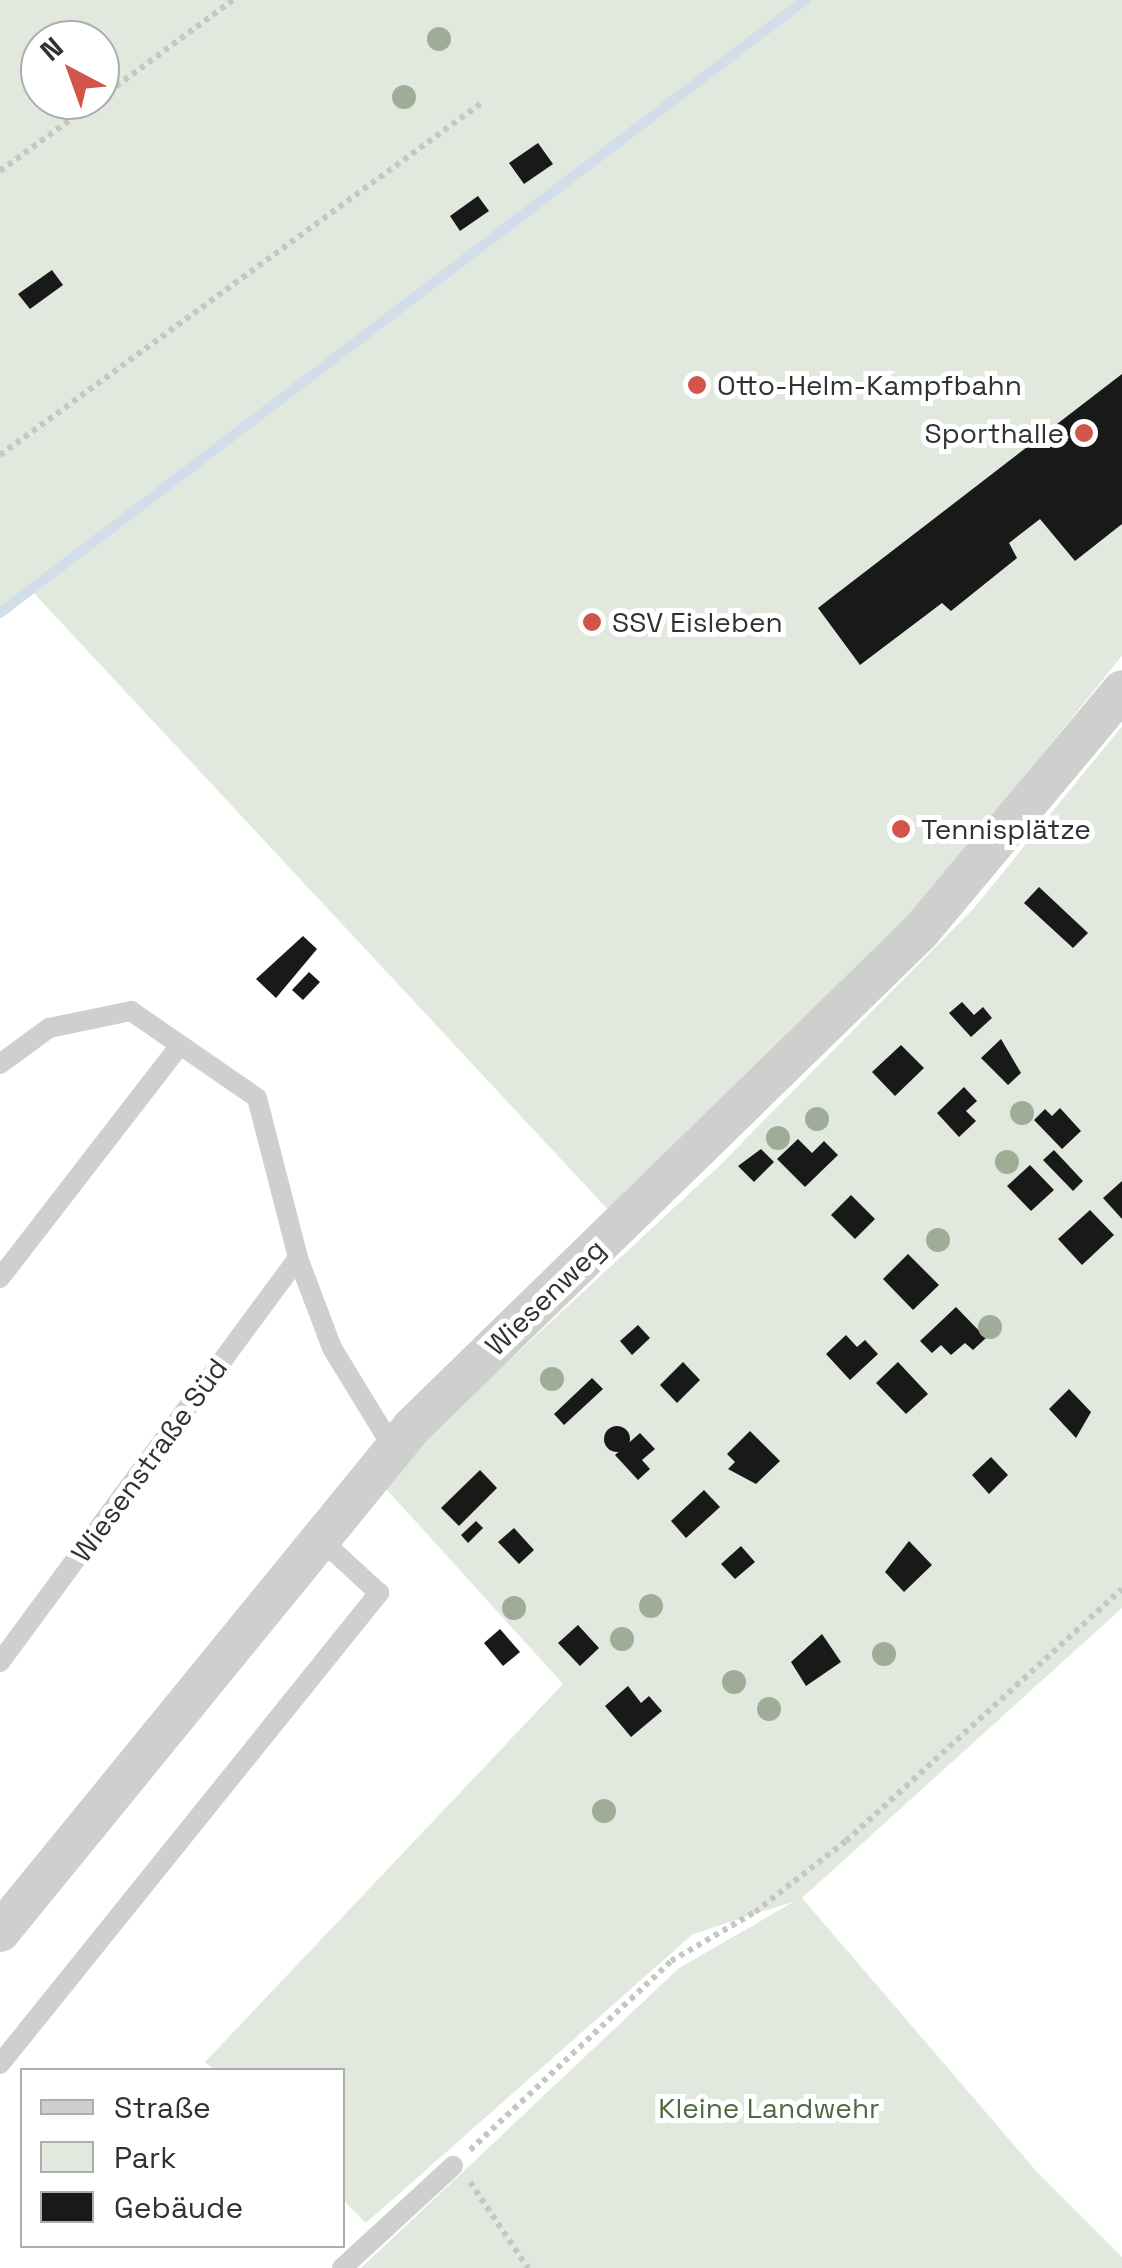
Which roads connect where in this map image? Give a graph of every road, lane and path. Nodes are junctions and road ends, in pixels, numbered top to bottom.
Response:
1 (233, 0) edge
2 (120, 83) edge
3 (484, 101) dead end
4 (69, 120) edge
5 (0, 171) edge
6 (0, 455) edge
7 (1122, 690) edge
8 (180, 1046) junction
9 (0, 1064) edge
10 (298, 1258) junction
11 (0, 1278) edge
12 (393, 1448) junction
13 (318, 1537) junction
14 (1122, 1589) edge
15 (0, 1662) edge
16 (0, 1932) edge
17 (0, 2064) edge
18 (453, 2166) junction
19 (342, 2268) edge
20 (528, 2268) edge

1 - 2 path
3 - 6 path
4 - 5 path
7 - 12 street, Wiesenweg
8 - 9 lane
8 - 10 lane
8 - 11 lane
10 - 12 lane
10 - 15 lane, Wiesenstraße Süd
12 - 13 street, Wiesenweg
13 - 16 street, Wiesenweg
13 - 17 lane
14 - 18 path
18 - 19 lane
18 - 20 path

